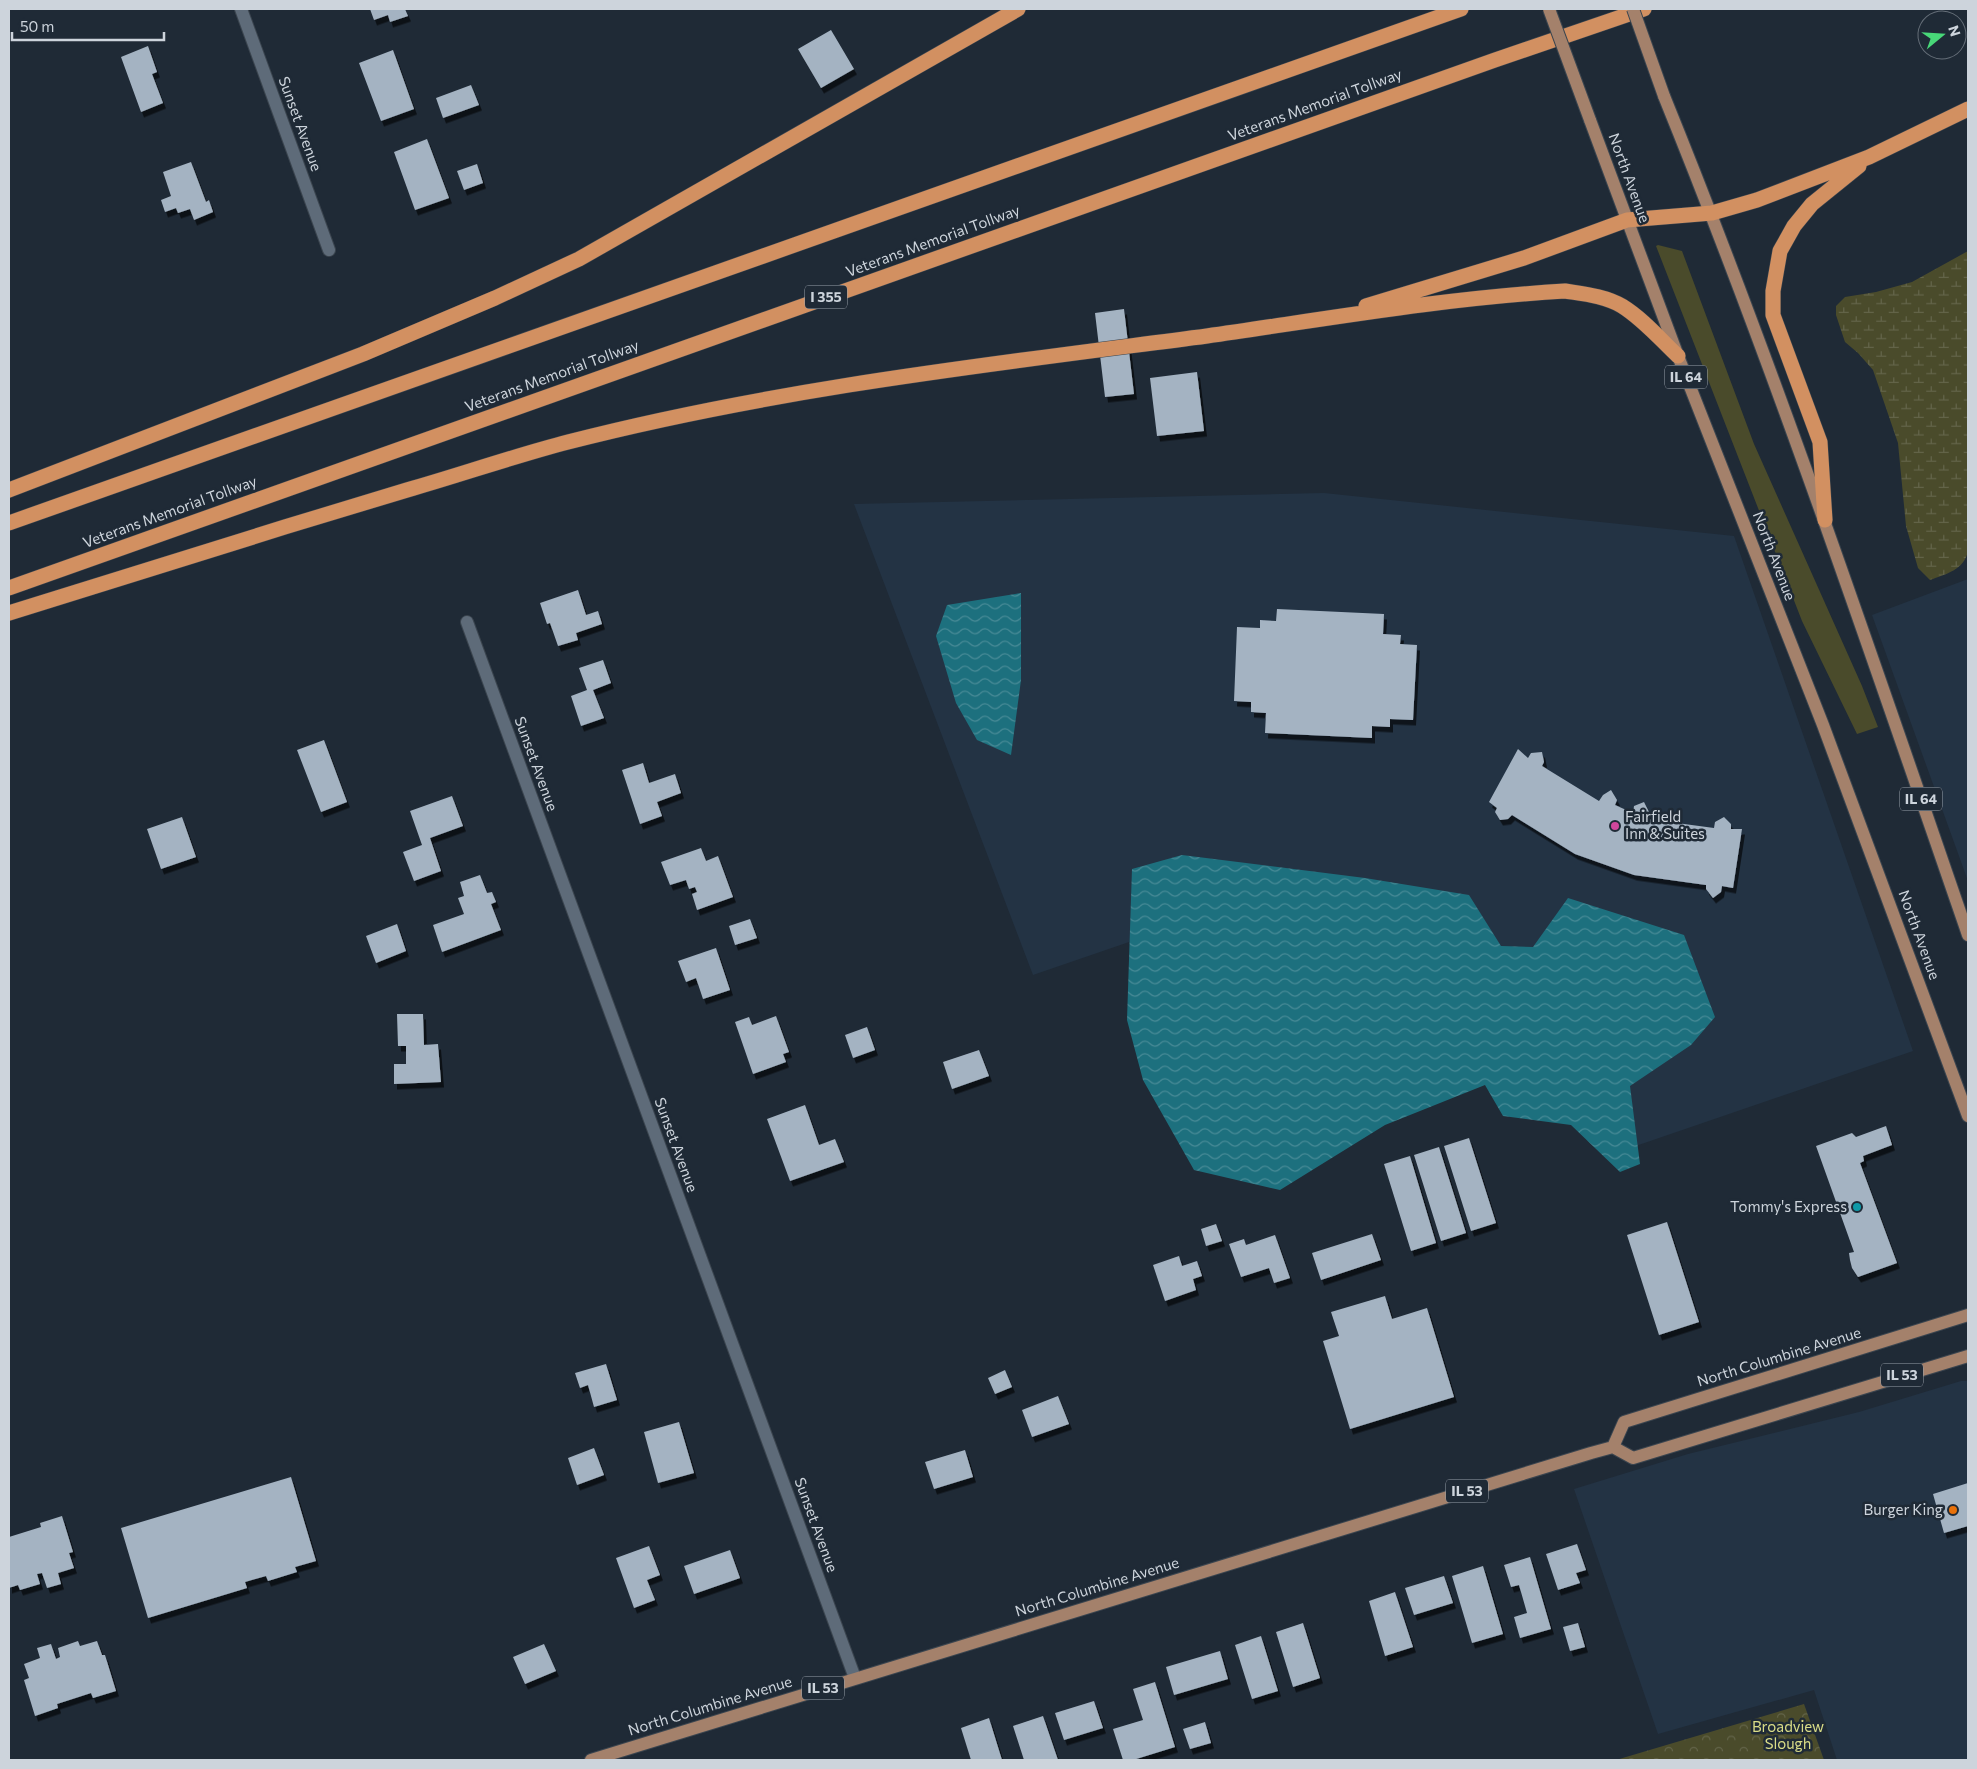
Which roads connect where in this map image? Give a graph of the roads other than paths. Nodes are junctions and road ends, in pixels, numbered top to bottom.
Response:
1 (241, 9) edge
2 (1018, 9) edge
3 (1461, 9) edge
4 (1549, 9) edge
5 (1633, 9) edge
6 (1644, 9) edge
7 (1968, 109) edge
8 (1869, 157) junction
9 (1712, 213) junction
10 (1627, 220) junction
11 (329, 250) dead end
12 (1328, 317) junction
13 (1678, 356) junction
14 (9, 490) edge
15 (1825, 520) junction
16 (9, 522) edge
17 (9, 588) edge
18 (9, 613) edge
19 (467, 622) dead end
20 (1968, 935) edge
21 (1968, 1116) edge
22 (1968, 1306) edge
23 (1968, 1315) edge
24 (1932, 1327) junction
25 (1967, 1356) edge
26 (1613, 1447) junction
27 (855, 1678) junction
28 (591, 1760) edge

1 - 11 street, Sunset Avenue
2 - 14 highway
3 - 16 highway
4 - 10 main road, North Avenue / IL 64, bridge
5 - 9 main road, IL 64, bridge
6 - 17 highway, Veterans Memorial Tollway / I 355
7 - 8 highway
8 - 9 highway
8 - 15 highway
9 - 10 highway
9 - 15 main road, IL 64
10 - 12 highway
10 - 13 main road, North Avenue / IL 64
12 - 13 highway
12 - 18 highway
13 - 21 main road, North Avenue / IL 64
15 - 20 main road, IL 64
19 - 27 street, Sunset Avenue
22 - 24 main road
23 - 24 main road, North Columbine Avenue / IL 53
24 - 26 main road, North Columbine Avenue / IL 53
25 - 26 main road, IL 53
26 - 27 main road, North Columbine Avenue / IL 53
27 - 28 main road, North Columbine Avenue / IL 53

